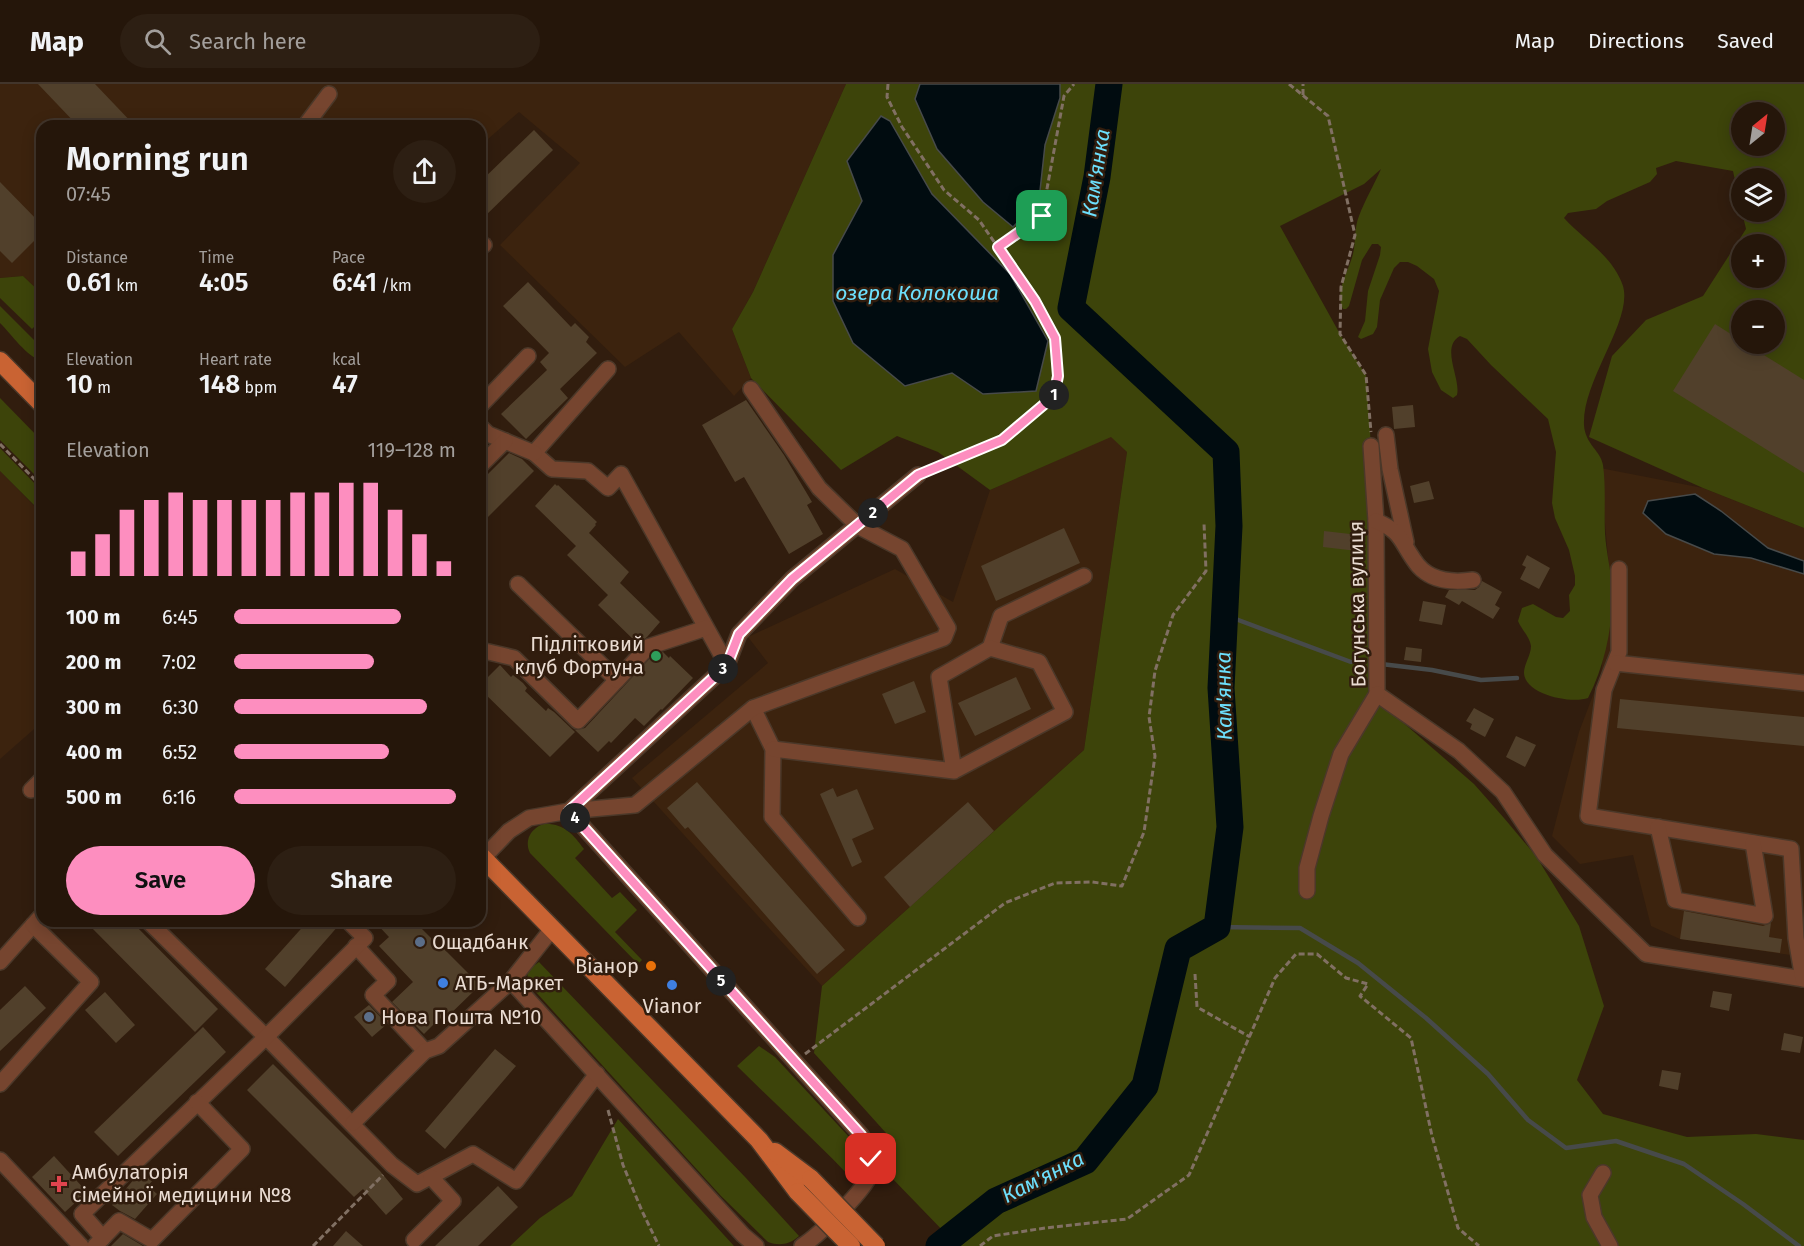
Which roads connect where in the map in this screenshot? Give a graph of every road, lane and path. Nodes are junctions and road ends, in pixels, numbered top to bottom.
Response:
1 (888, 84) edge
2 (1074, 84) edge
3 (1289, 84) edge
4 (1303, 84) edge
5 (329, 94) dead end
6 (1303, 95) junction
7 (310, 120) edge
8 (998, 247) junction
9 (528, 357) dead end
10 (0, 361) edge
11 (608, 369) dead end
12 (751, 389) dead end
13 (36, 393) edge
14 (486, 400) edge
15 (486, 432) edge
16 (1386, 435) dead end
17 (505, 441) junction
18 (0, 444) edge
19 (1371, 446) joint
20 (534, 453) junction
21 (486, 460) edge
22 (918, 475) joint
23 (36, 481) edge
24 (1376, 521) junction
25 (1204, 524) dead end
26 (858, 526) junction
27 (1406, 545) junction
28 (1619, 569) dead end
29 (1084, 576) dead end
30 (1473, 580) dead end
31 (518, 584) dead end
32 (706, 628) junction
33 (990, 648) junction
34 (486, 651) edge
35 (1615, 663) junction
36 (727, 665) junction
37 (617, 680) junction
38 (1804, 683) edge
39 (1377, 694) junction
40 (753, 708) junction
41 (773, 749) junction
42 (954, 771) junction
43 (569, 811) junction
44 (1658, 827) junction
45 (1753, 843) junction
46 (486, 853) edge
47 (486, 862) edge
48 (1798, 863) edge
49 (1307, 891) dead end
50 (858, 918) dead end
51 (36, 922) edge
52 (44, 927) edge
53 (159, 927) edge
54 (354, 927) edge
55 (552, 929) junction
56 (356, 946) junction
57 (0, 962) edge
58 (514, 974) junction
59 (1195, 974) dead end
60 (1804, 979) edge
61 (266, 1036) junction
62 (1250, 1037) junction
63 (425, 1051) junction
64 (794, 1063) junction
65 (597, 1074) junction
66 (0, 1084) edge
67 (197, 1102) junction
68 (605, 1102) dead end
69 (352, 1124) junction
70 (759, 1140) junction
71 (0, 1160) edge
72 (392, 1165) junction
73 (1603, 1173) dead end
74 (431, 1177) junction
75 (414, 1240) dead end
76 (99, 1242) edge
77 (155, 1243) edge
78 (81, 1246) edge
79 (313, 1246) edge
80 (659, 1246) edge
81 (756, 1246) edge
82 (802, 1246) edge
83 (851, 1246) edge
84 (876, 1246) edge
85 (980, 1246) edge
86 (1479, 1246) edge
87 (1610, 1246) edge

1 - 8 path
2 - 8 path
3 - 6 path
4 - 6 path
5 - 7 street
6 - 19 path
8 - 22 path
9 - 14 street
10 - 13 main road
11 - 20 street
12 - 26 street
15 - 17 street
16 - 27 street
17 - 20 street
17 - 21 street
18 - 23 path
19 - 24 street, Богунська вулиця
20 - 32 street
22 - 26 street
24 - 27 street
24 - 39 street, Богунська вулиця
25 - 64 path
26 - 36 street
26 - 40 street
27 - 30 street
28 - 35 street
29 - 33 street
31 - 37 street
32 - 36 street
32 - 37 street
33 - 42 street
33 - 42 street
34 - 37 street
35 - 38 street
35 - 44 street
36 - 43 street
39 - 49 street
39 - 60 street, Богунська вулиця
40 - 41 street
40 - 43 street
41 - 42 street
41 - 50 street
43 - 46 street
43 - 64 street
44 - 45 street
44 - 45 street
45 - 48 street
47 - 55 main road
48 - 60 street
51 - 57 street
52 - 66 street
53 - 61 street
54 - 56 street
55 - 58 street
55 - 70 main road
56 - 61 street
56 - 63 street
58 - 63 street
58 - 65 street
59 - 62 path
61 - 67 street
61 - 69 street
62 - 85 path
62 - 86 path
63 - 69 street
64 - 82 street
65 - 74 street
65 - 81 street
67 - 76 street
67 - 77 street
68 - 80 path
69 - 72 street
70 - 83 main road, bridge
70 - 84 main road, bridge
71 - 78 street
72 - 74 street
72 - 79 path
73 - 87 street
74 - 75 street
76 - 77 street

